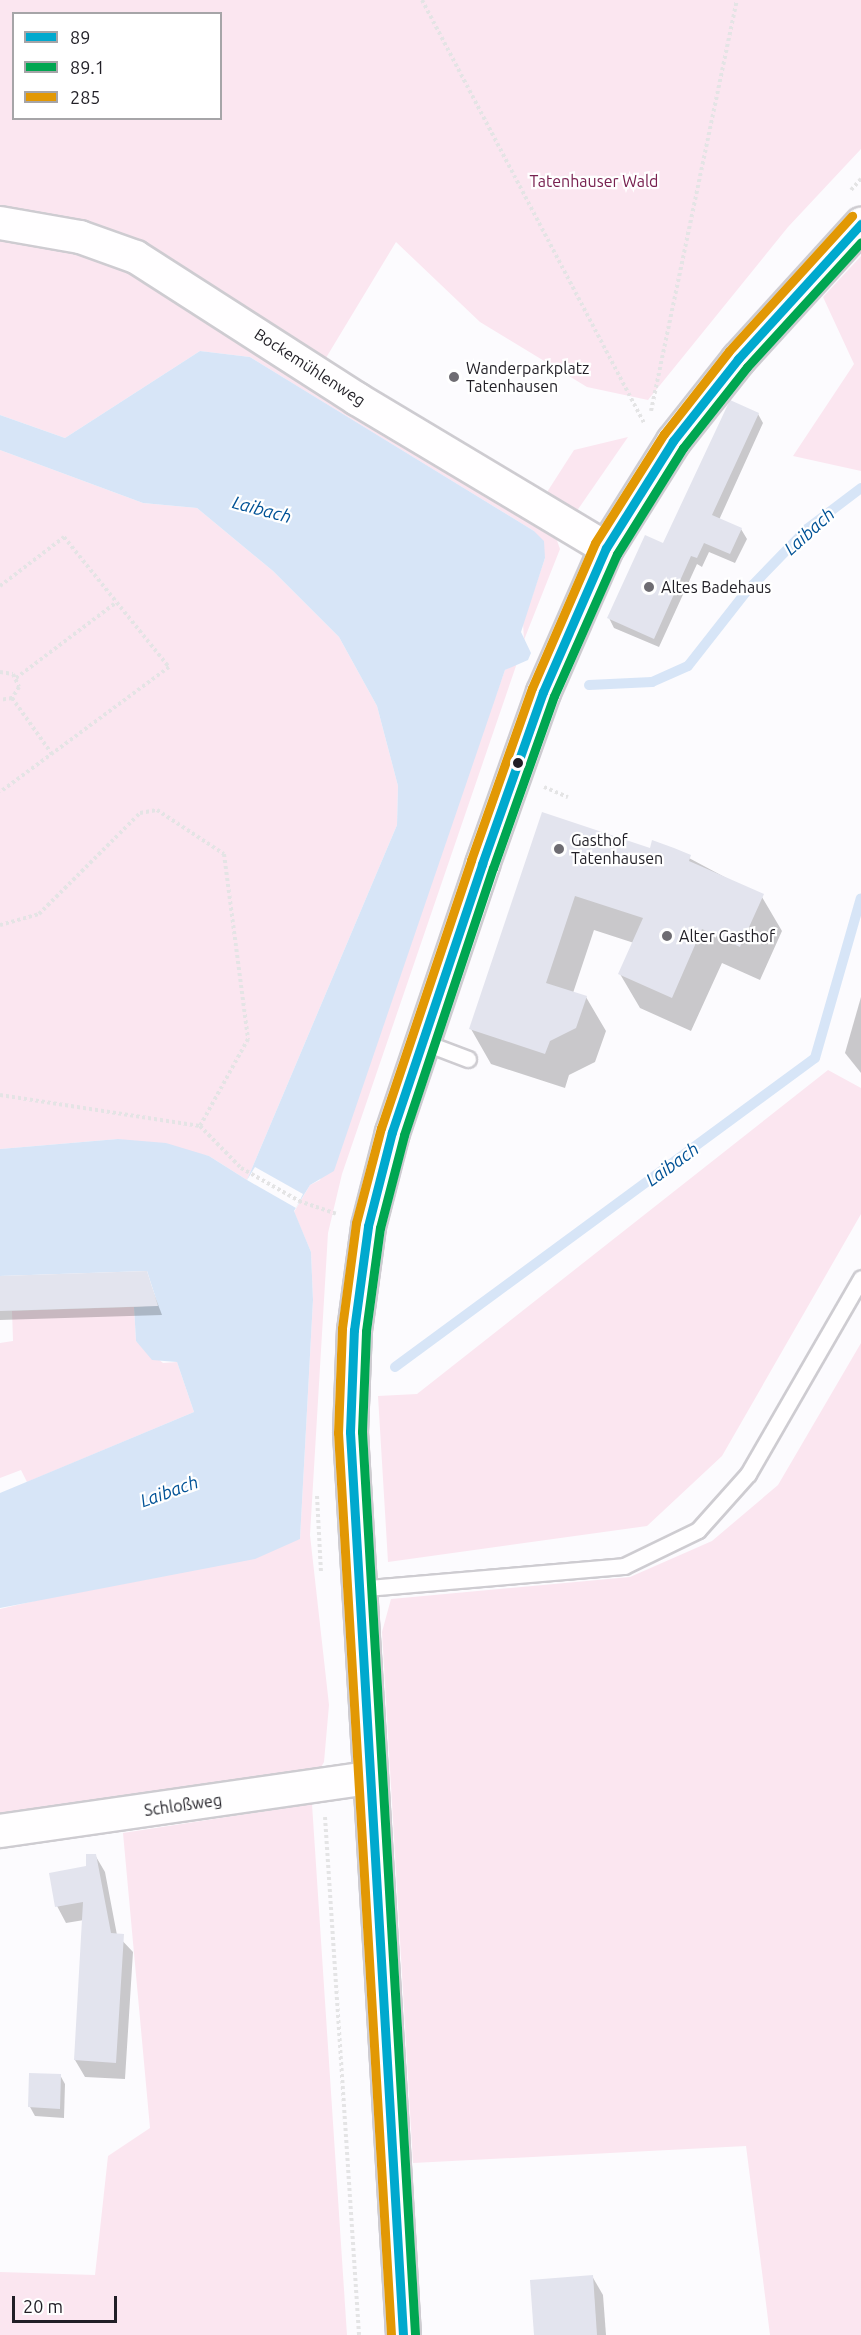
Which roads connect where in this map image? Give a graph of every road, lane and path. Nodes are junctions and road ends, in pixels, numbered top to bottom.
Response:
1 (422, 0) edge
2 (737, 0) edge
3 (0, 223) edge
4 (861, 224) edge
5 (606, 548) junction
6 (0, 586) edge
7 (117, 602) junction
8 (0, 672) edge
9 (16, 678) junction
10 (12, 698) junction
11 (0, 700) edge
12 (52, 754) junction
13 (0, 792) edge
14 (0, 926) edge
15 (423, 1042) junction
16 (468, 1059) dead end
17 (0, 1095) edge
18 (200, 1126) junction
19 (344, 1215) dead end
20 (861, 1278) edge
21 (356, 1589) junction
22 (367, 1778) junction
23 (323, 1785) junction
24 (0, 1830) edge
25 (359, 2335) edge
26 (403, 2335) edge

1 - 2 path
3 - 5 street, Bockemühlenweg
4 - 5 main road
5 - 15 main road
6 - 7 path
7 - 9 path
7 - 12 path
8 - 9 path
9 - 10 path
10 - 11 path
10 - 12 path
12 - 13 path
14 - 18 path
15 - 16 lane
15 - 21 main road
17 - 18 path
18 - 19 path
20 - 21 lane
21 - 22 main road
22 - 23 street, Schloßweg
22 - 26 main road
23 - 24 street, Schloßweg
23 - 25 path

